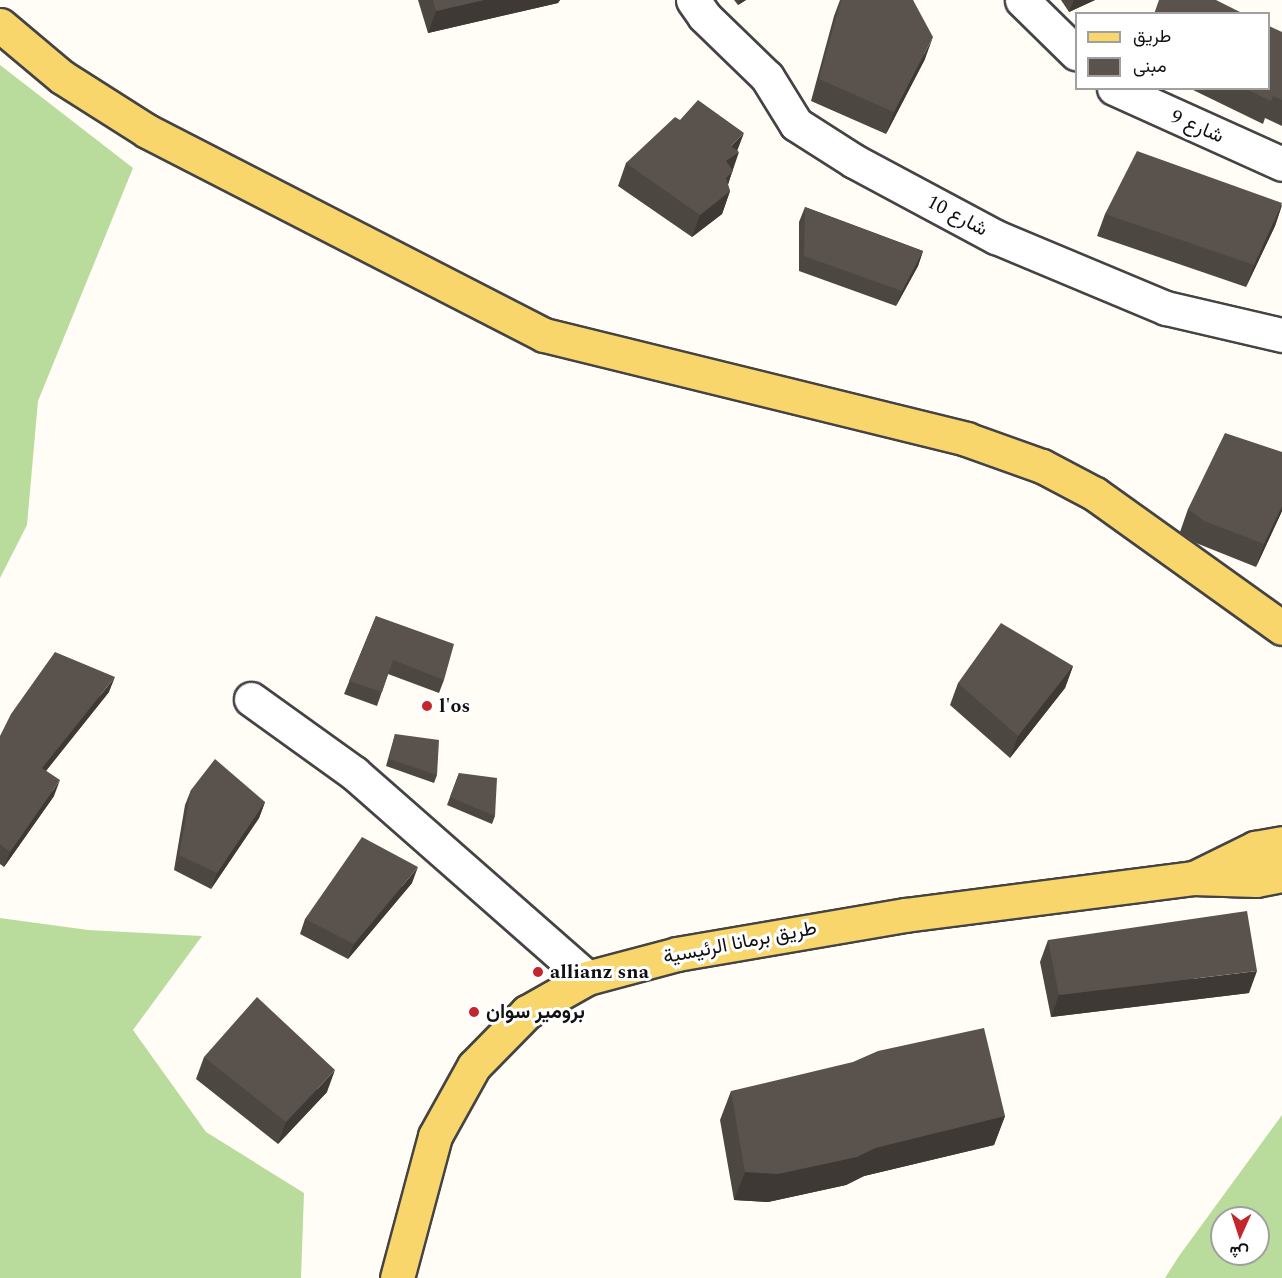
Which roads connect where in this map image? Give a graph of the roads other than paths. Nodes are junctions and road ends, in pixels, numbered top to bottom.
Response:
1 (693, 0) edge
2 (1022, 0) edge
3 (0, 25) edge
4 (1075, 52) edge
5 (1118, 90) edge
6 (1282, 164) edge
7 (1282, 335) edge
8 (1282, 628) edge
9 (251, 699) dead end
10 (1282, 843) edge
11 (1282, 875) edge
12 (1193, 878) junction
13 (587, 978) junction
14 (397, 1278) edge

1 - 7 street, شارع 10
2 - 4 street
3 - 8 main road
5 - 6 street, شارع 9
9 - 13 street
10 - 12 main road, طريق برمانا الرئيسية
11 - 12 main road, طريق برمانا الرئيسية
12 - 13 main road, طريق برمانا الرئيسية
13 - 14 main road, طريق برمانا الرئيسية

